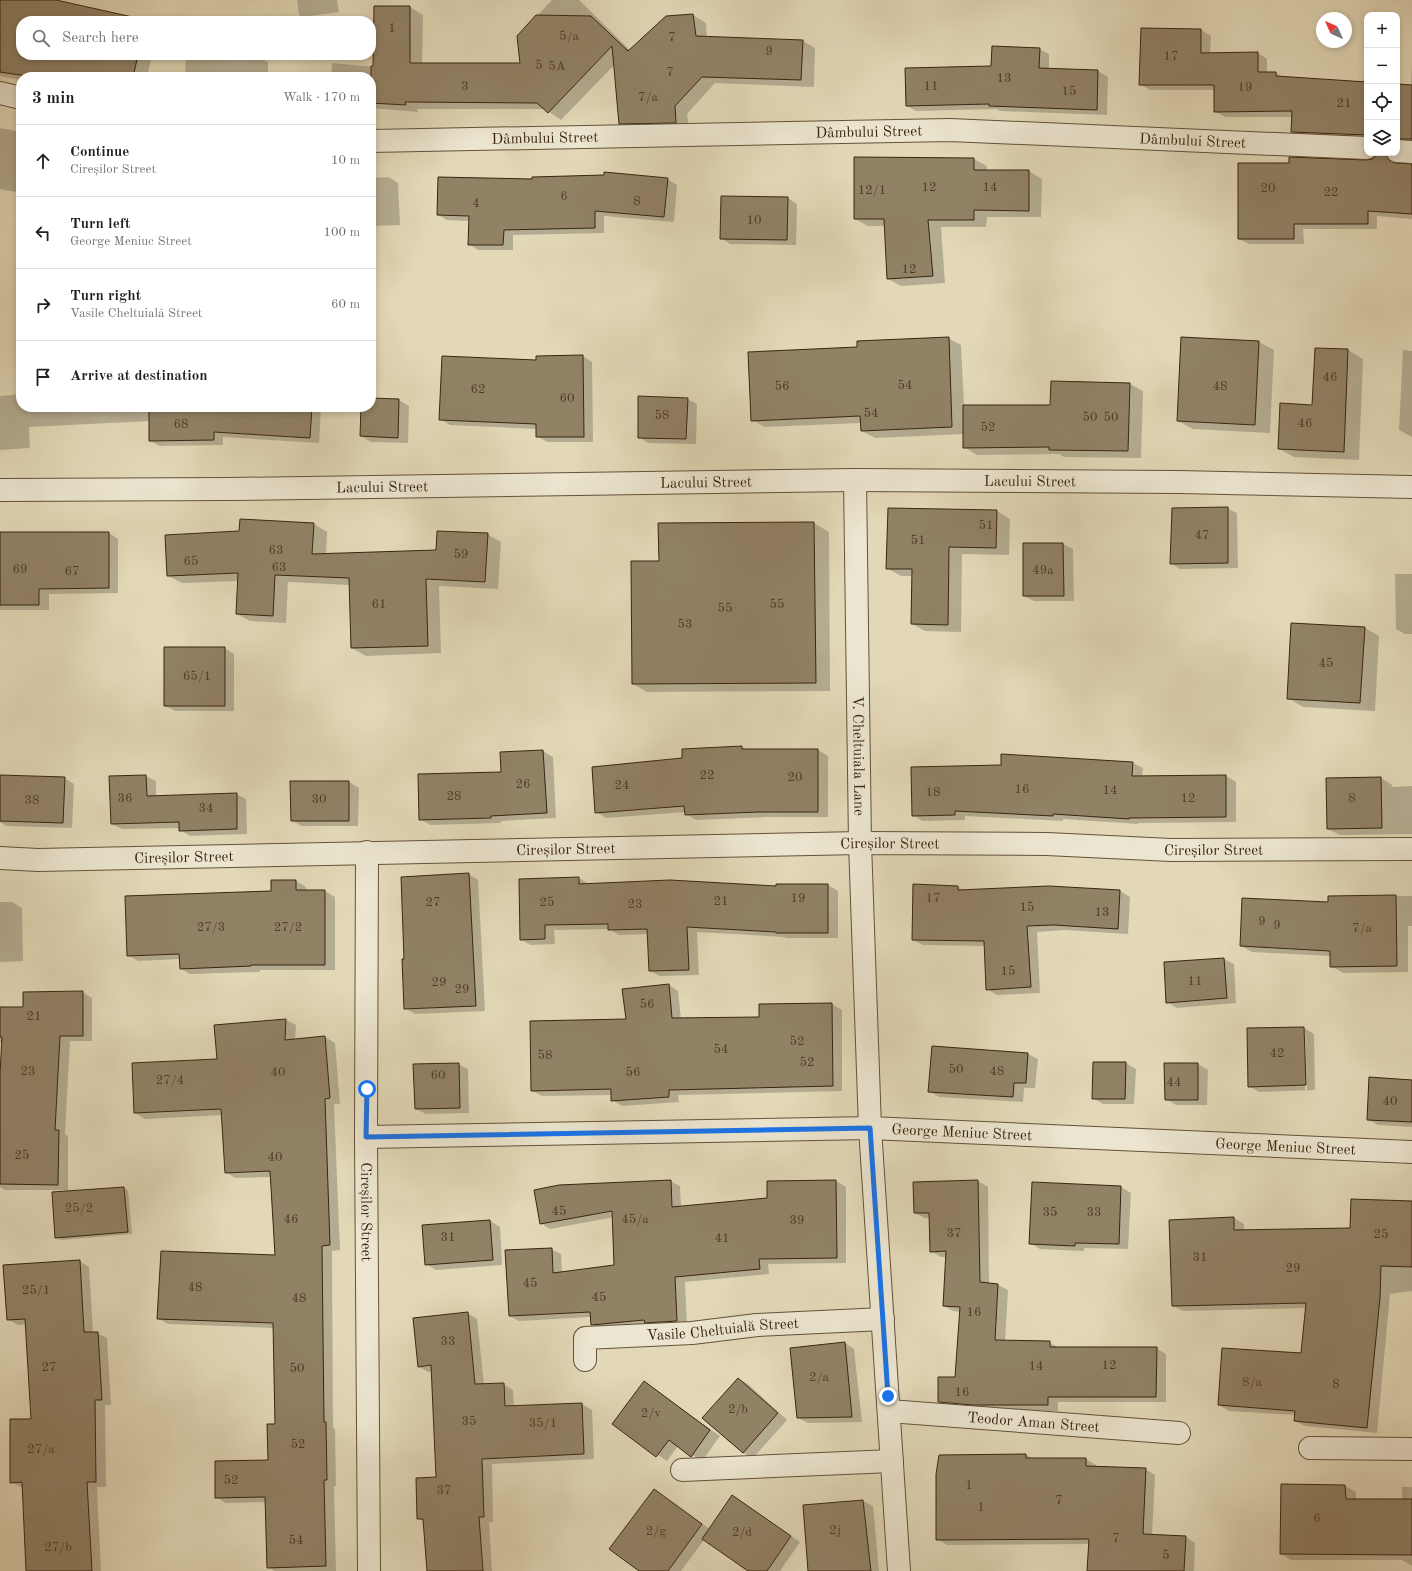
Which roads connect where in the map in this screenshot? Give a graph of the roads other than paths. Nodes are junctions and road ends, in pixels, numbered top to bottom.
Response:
1 (0, 93) edge
2 (16, 97) edge
3 (376, 141) edge
4 (1364, 148) edge
5 (1400, 151) edge
6 (1412, 152) edge
7 (855, 480) junction
8 (1412, 487) edge
9 (0, 490) edge
10 (860, 843) junction
11 (1412, 848) edge
12 (367, 852) junction
13 (0, 858) edge
14 (870, 1128) junction
15 (366, 1137) junction
16 (1412, 1152) edge
17 (883, 1319) junction
18 (585, 1360) dead end
19 (889, 1412) junction
20 (1179, 1434) dead end
21 (1310, 1448) dead end
22 (1412, 1449) edge
23 (892, 1461) junction
24 (682, 1470) dead end
25 (369, 1571) edge
26 (899, 1571) edge

1 - 2 street
3 - 4 street, Dâmbului Street
5 - 6 street
7 - 8 street, Lacului Street
7 - 9 street, Lacului Street
7 - 10 street, V. Cheltuiala Lane
10 - 11 street, Cireșilor Street
10 - 12 street, Cireșilor Street
10 - 14 street, V. Cheltuiala Lane
12 - 13 street, Cireșilor Street
12 - 15 street, Cireșilor Street
14 - 15 street, George Meniuc Street
14 - 16 street, George Meniuc Street
14 - 17 street
15 - 25 street, Cireșilor Street
17 - 18 street, Vasile Cheltuială Street
17 - 19 street
19 - 20 street, Teodor Aman Street
19 - 23 street
21 - 22 street
23 - 24 street
23 - 26 street

